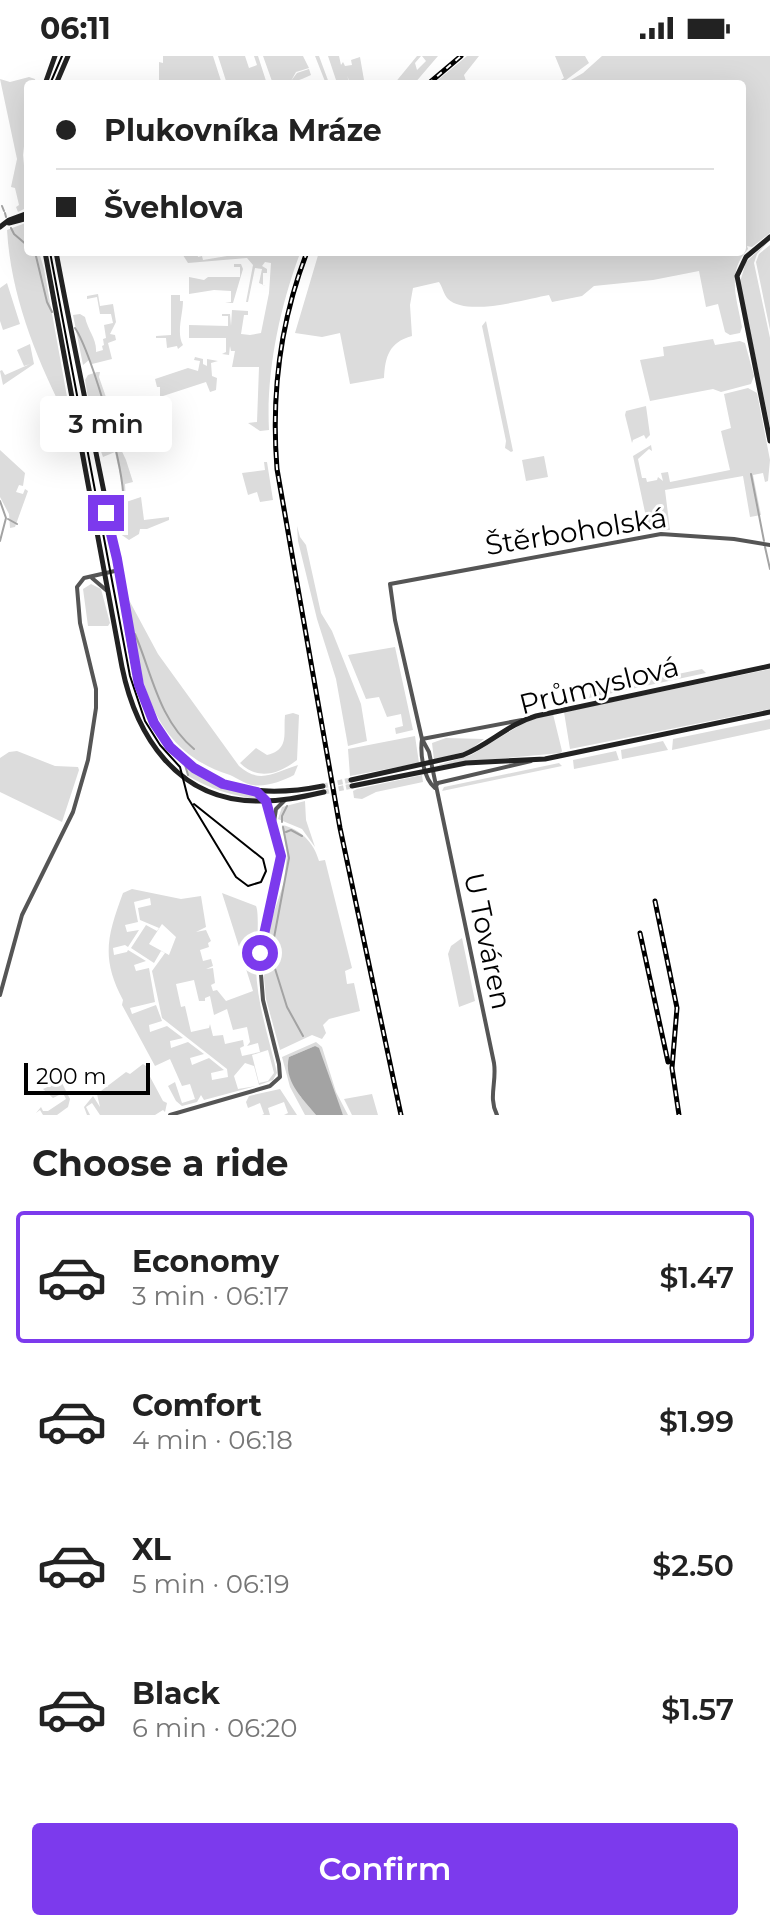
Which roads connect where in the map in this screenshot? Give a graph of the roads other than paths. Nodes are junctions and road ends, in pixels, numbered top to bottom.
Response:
1 (55, 56) edge
2 (68, 56) edge
3 (46, 80) edge
4 (58, 80) edge
5 (24, 217) edge
6 (2, 226) edge
7 (770, 237) edge
8 (46, 256) edge
9 (57, 256) edge
10 (770, 441) edge
11 (770, 545) edge
12 (119, 570) junction
13 (105, 573) junction
14 (90, 576) junction
15 (389, 585) joint
16 (110, 599) junction
17 (770, 666) edge
18 (770, 712) edge
19 (525, 719) junction
20 (422, 739) junction
21 (533, 760) junction
22 (435, 788) junction
23 (257, 792) junction
24 (274, 793) junction
25 (286, 799) junction
26 (266, 801) junction
27 (273, 824) junction
28 (0, 995) edge
29 (170, 1115) edge
30 (497, 1115) edge

1 - 3 main road
2 - 4 main road
5 - 6 main road
7 - 10 main road
8 - 13 main road
9 - 12 main road
11 - 15 street, Štěrboholská
12 - 13 street
12 - 23 main road
13 - 14 street
13 - 16 main road
14 - 16 street
14 - 28 street
15 - 20 street, U Továren
16 - 26 main road
17 - 19 main road, Průmyslová
18 - 21 main road, Průmyslová
19 - 20 street
19 - 21 main road, Průmyslová
20 - 22 street, U Továren
20 - 22 street, U Továren
21 - 22 street
22 - 30 street, U Továren
23 - 24 main road
23 - 26 street
24 - 25 main road
24 - 26 street
25 - 26 main road
25 - 27 street
26 - 27 street
27 - 29 street

